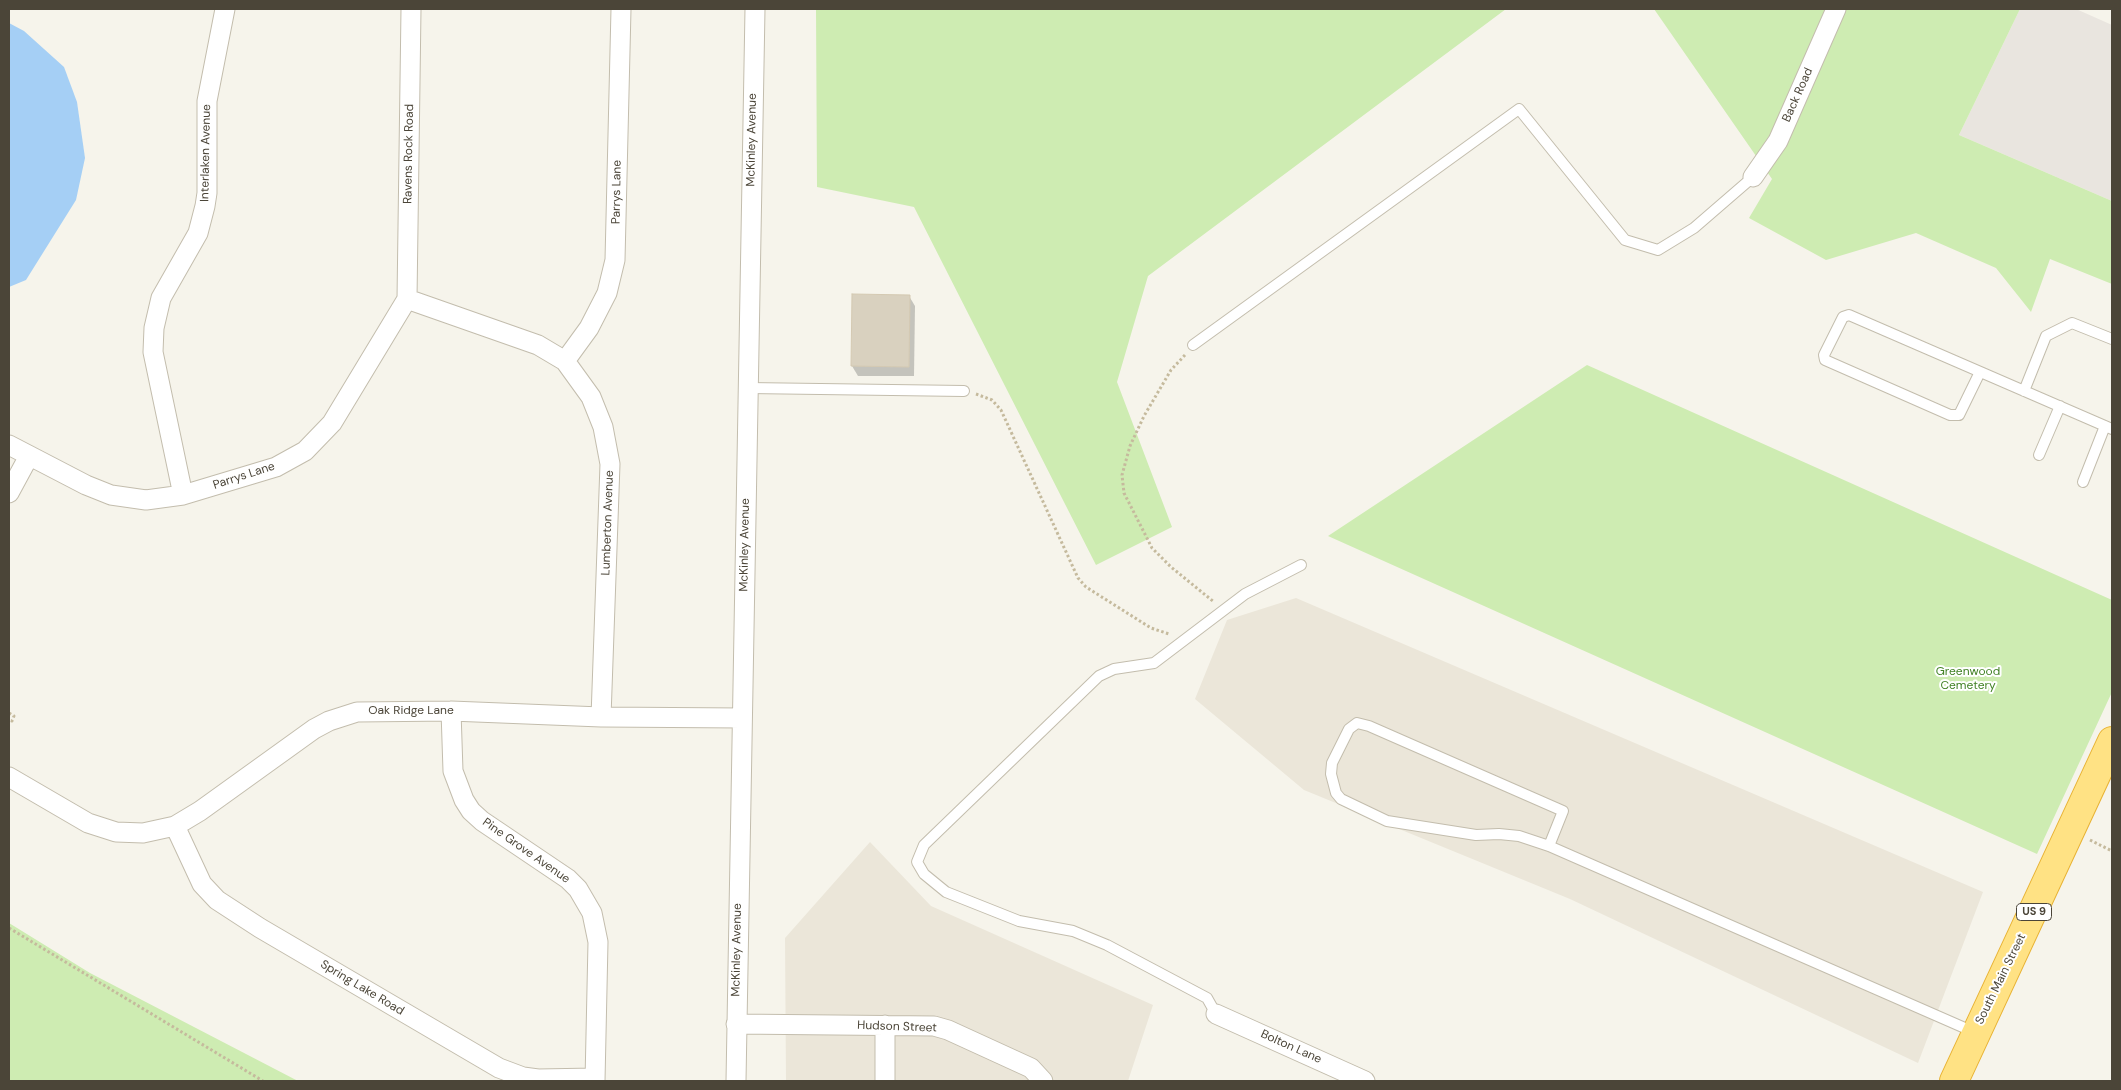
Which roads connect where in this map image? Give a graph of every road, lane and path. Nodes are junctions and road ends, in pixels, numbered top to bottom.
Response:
1 (224, 9) edge
2 (411, 9) edge
3 (621, 9) edge
4 (755, 9) edge
5 (1836, 9) edge
6 (1753, 177) joint
7 (407, 299) junction
8 (2112, 339) edge
9 (1193, 345) joint
10 (565, 361) junction
11 (1980, 372) junction
12 (748, 388) junction
13 (964, 391) joint
14 (2024, 391) junction
15 (2060, 406) junction
16 (2109, 427) edge
17 (9, 445) edge
18 (2040, 455) dead end
19 (29, 456) junction
20 (2083, 482) dead end
21 (9, 493) edge
22 (183, 494) junction
23 (1301, 565) dead end
24 (1224, 610) junction
25 (1192, 635) junction
26 (451, 711) junction
27 (9, 713) edge
28 (600, 717) junction
29 (742, 718) junction
30 (9, 720) edge
31 (2112, 741) edge
32 (9, 777) edge
33 (175, 826) junction
34 (1549, 846) junction
35 (9, 928) edge
36 (1216, 1014) joint
37 (736, 1024) junction
38 (886, 1025) junction
39 (1975, 1032) junction
40 (595, 1080) edge
41 (263, 1081) edge
42 (736, 1081) edge
43 (885, 1081) edge
44 (1043, 1081) edge
45 (1365, 1081) edge
46 (1954, 1081) edge

1 - 22 street, Interlaken Avenue
2 - 7 street, Ravens Rock Road
3 - 10 street, Parrys Lane
4 - 12 street, McKinley Avenue
5 - 6 street, Back Road
6 - 9 lane
7 - 10 street, Lumberton Avenue
7 - 22 street, Parrys Lane
8 - 14 lane
9 - 24 path
10 - 28 street, Lumberton Avenue
11 - 11 lane
11 - 14 lane
12 - 13 lane
12 - 29 street, McKinley Avenue
13 - 25 path
14 - 15 lane
15 - 16 lane
15 - 18 lane
16 - 20 lane
17 - 19 street, Parrys Lane
19 - 21 street
19 - 22 street, Parrys Lane
23 - 24 lane
24 - 25 lane
25 - 36 lane
26 - 28 street, Oak Ridge Lane
26 - 33 street, Oak Ridge Lane
26 - 40 street, Pine Grove Avenue
27 - 30 path
28 - 29 street, Oak Ridge Lane
29 - 37 street, McKinley Avenue
31 - 39 highway, South Main Street / US 9
32 - 33 street, Oak Ridge Lane
33 - 40 street, Spring Lake Road
34 - 34 lane
34 - 39 lane
35 - 41 path
36 - 45 street, Bolton Lane
37 - 38 street, Hudson Street
37 - 42 street, McKinley Avenue
38 - 43 street
38 - 44 street, Hudson Street
39 - 46 highway, South Main Street / US 9

